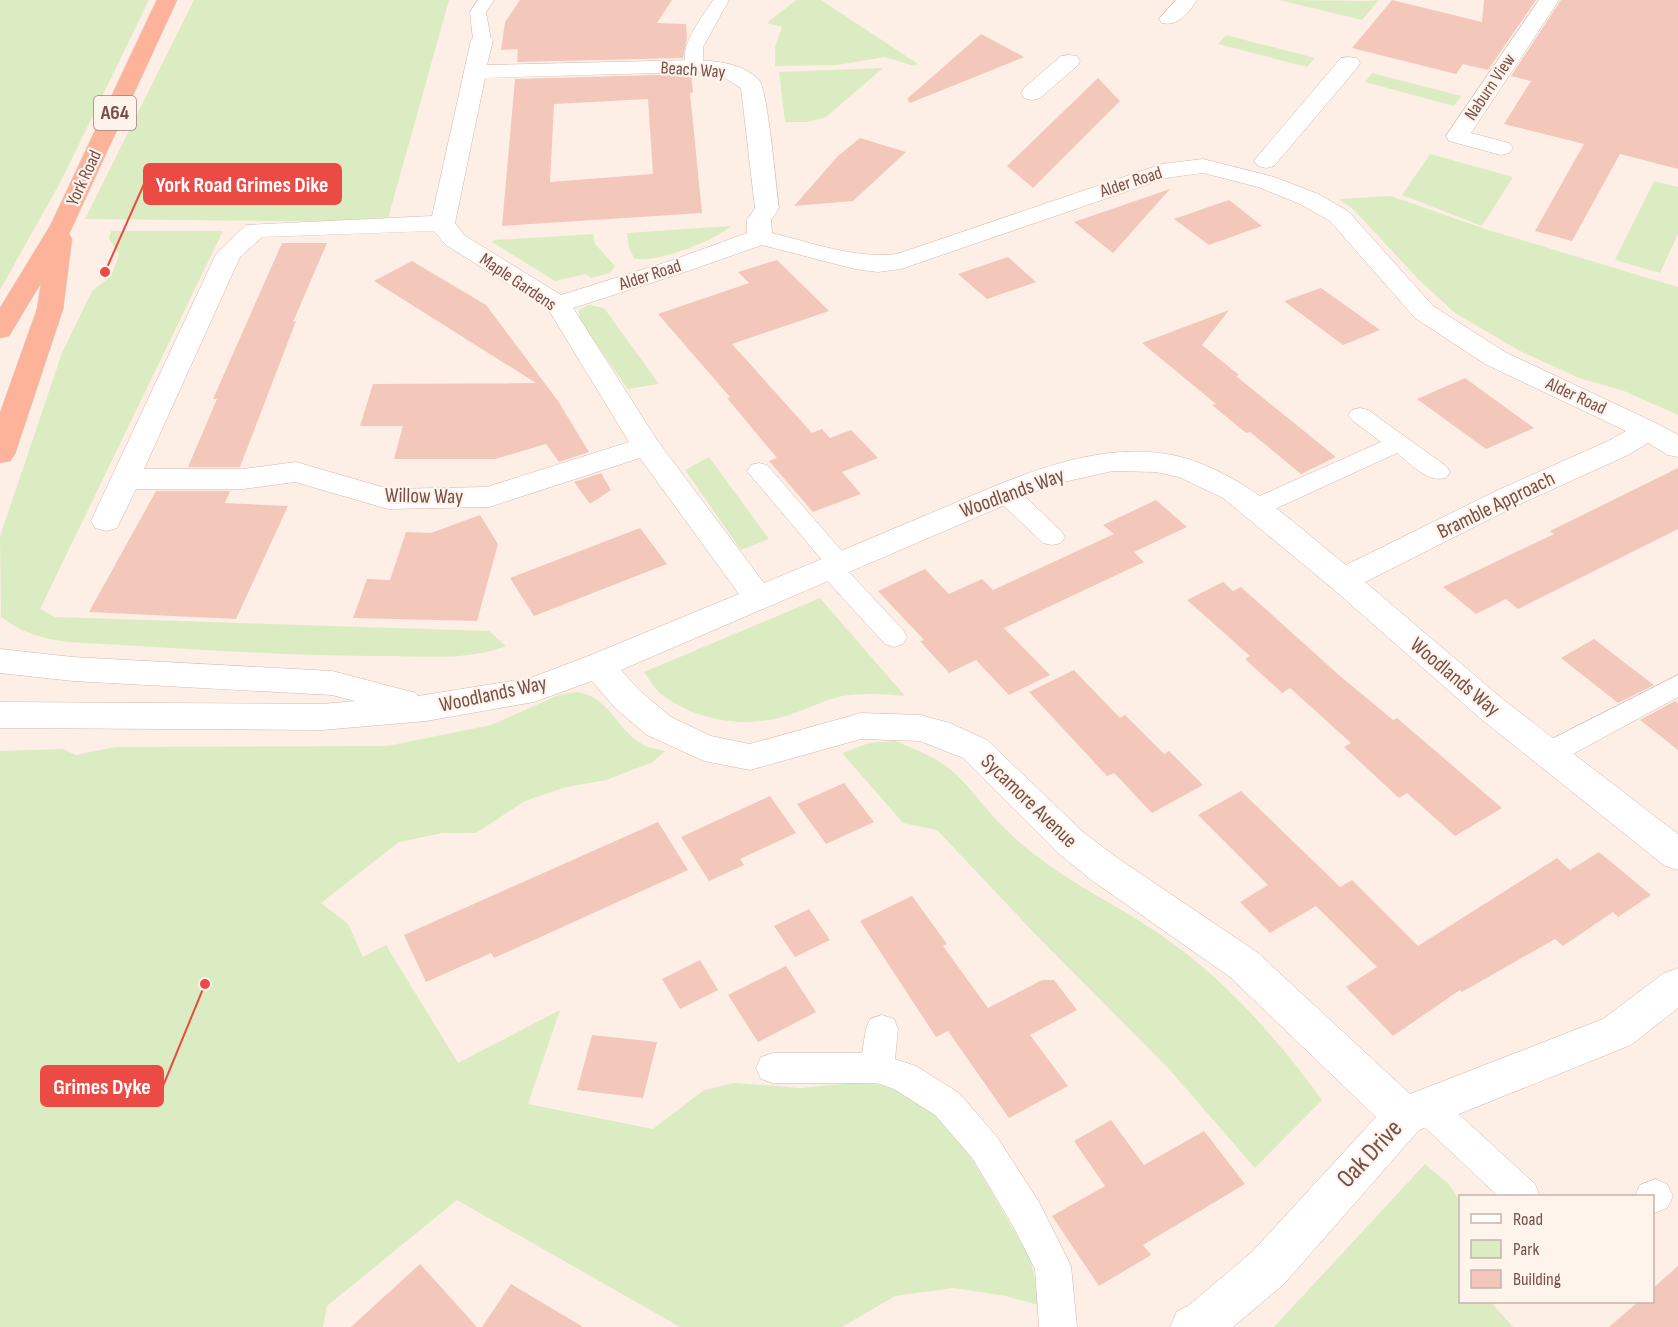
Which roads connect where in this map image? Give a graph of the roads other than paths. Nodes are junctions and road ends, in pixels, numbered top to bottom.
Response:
1 (167, 0) edge
2 (486, 0) edge
3 (721, 0) edge
4 (1187, 0) edge
5 (1550, 0) edge
6 (1169, 19) dead end
7 (482, 40) joint
8 (1069, 61) dead end
9 (1349, 63) dead end
10 (694, 66) junction
11 (475, 72) junction
12 (1032, 93) dead end
13 (1501, 148) dead end
14 (1266, 161) dead end
15 (443, 223) junction
16 (62, 226) junction
17 (760, 237) junction
18 (558, 304) junction
19 (0, 330) edge
20 (1360, 415) dead end
21 (1648, 430) junction
22 (1399, 443) junction
23 (646, 446) junction
24 (1678, 448) edge
25 (0, 454) edge
26 (759, 471) dead end
27 (1438, 472) dead end
28 (126, 479) junction
29 (1006, 493) junction
30 (1255, 508) junction
31 (106, 521) dead end
32 (1052, 537) dead end
33 (834, 565) junction
34 (1343, 580) junction
35 (758, 597) junction
36 (894, 636) dead end
37 (1, 661) edge
38 (598, 666) junction
39 (1678, 685) edge
40 (426, 708) junction
41 (0, 715) edge
42 (1550, 753) junction
43 (1678, 855) edge
44 (1678, 985) edge
45 (882, 1029) dead end
46 (773, 1068) dead end
47 (877, 1068) junction
48 (1415, 1111) junction
49 (1520, 1195) edge
50 (1058, 1327) edge
51 (1193, 1327) edge

1 - 16 highway, York Road / A64
2 - 7 lane
3 - 10 lane
4 - 6 street
5 - 13 street, Naburn View
7 - 11 street
8 - 12 street
9 - 14 street
10 - 11 street, Beach Way
10 - 17 street, Beach Way
11 - 15 street
15 - 18 street, Maple Gardens
15 - 28 street
16 - 19 highway, York Road / A64
16 - 25 highway, York Road / A64
17 - 18 street, Alder Road
17 - 21 street, Alder Road
18 - 23 street, Maple Gardens
20 - 22 lane
21 - 24 street, Alder Road
21 - 34 street, Bramble Approach
22 - 27 lane
22 - 30 lane
23 - 28 street, Willow Way
23 - 35 street, Maple Gardens
26 - 33 lane
28 - 31 street
29 - 30 street, Woodlands Way
29 - 32 lane
29 - 33 street, Woodlands Way
30 - 34 street, Woodlands Way
33 - 35 street, Woodlands Way
33 - 36 lane
34 - 42 street, Woodlands Way
35 - 38 street, Woodlands Way
37 - 40 street, Woodlands Way
38 - 40 street, Woodlands Way
38 - 48 street, Sycamore Avenue
39 - 42 lane
40 - 41 street, Woodlands Way
42 - 43 street, Woodlands Way
44 - 48 street, Oak Drive
45 - 47 lane
46 - 47 lane
47 - 50 lane
48 - 49 lane
48 - 51 street, Oak Drive

